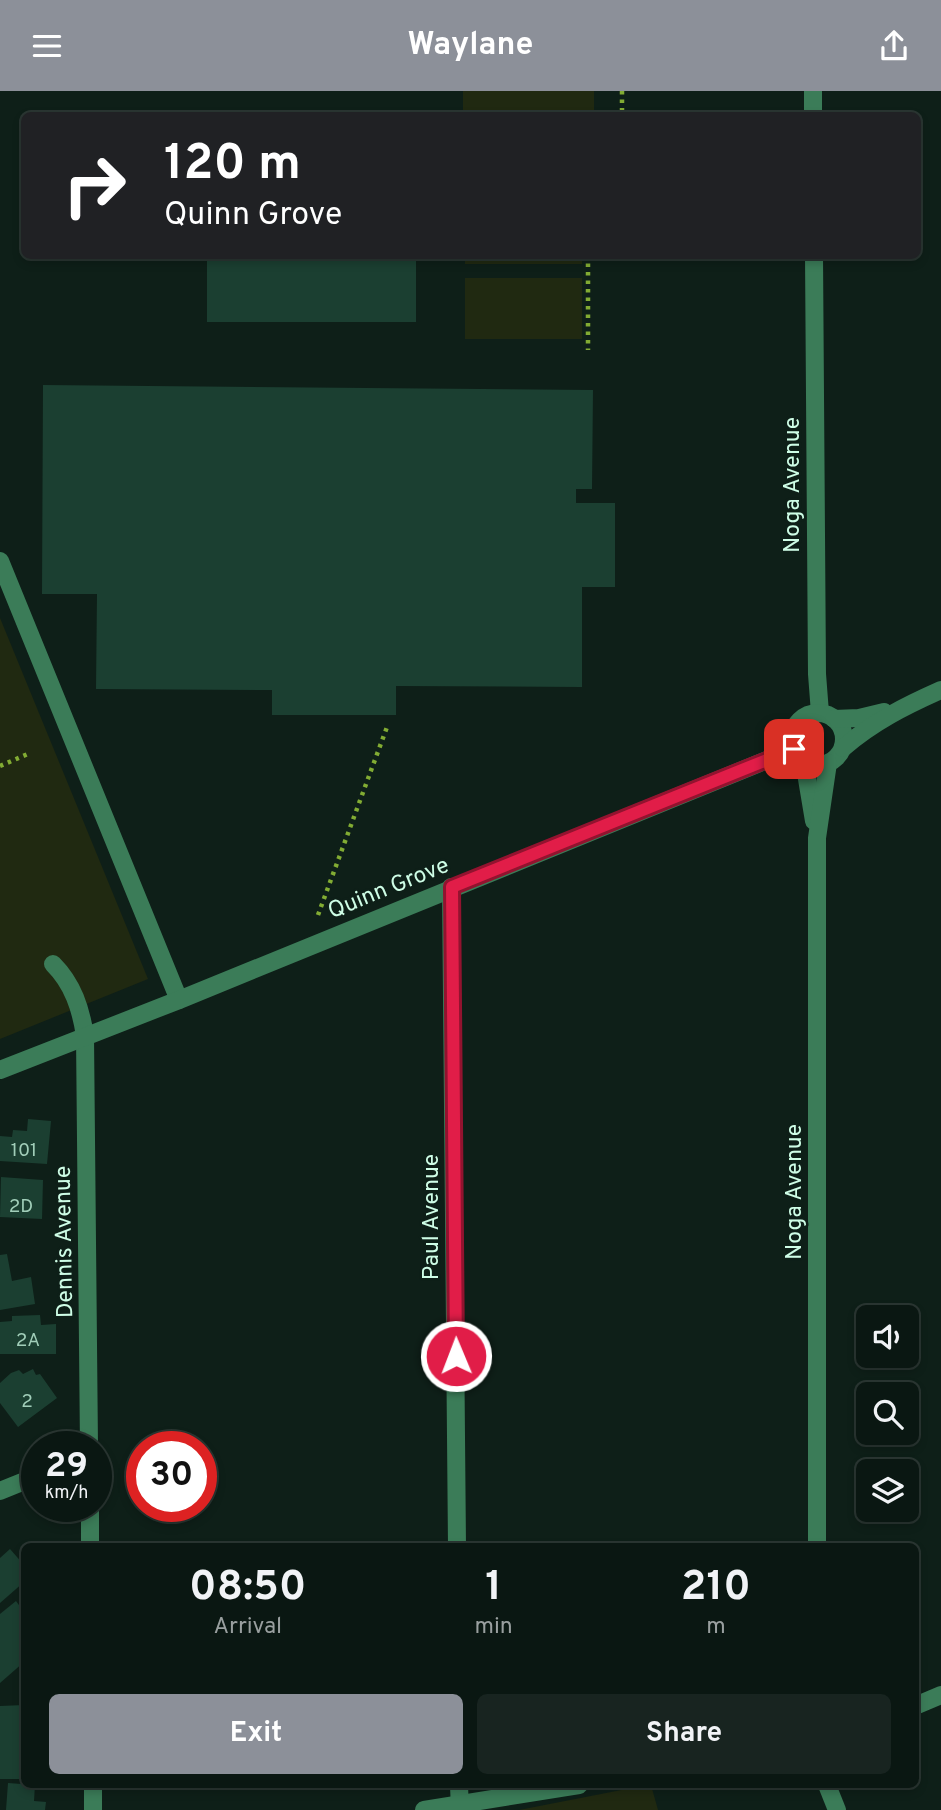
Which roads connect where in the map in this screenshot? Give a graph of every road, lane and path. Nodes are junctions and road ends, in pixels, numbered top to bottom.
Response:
1 (622, 91) edge
2 (813, 91) edge
3 (622, 112) edge
4 (813, 112) edge
5 (588, 259) edge
6 (814, 259) edge
7 (588, 350) dead end
8 (0, 561) edge
9 (941, 690) edge
10 (901, 708) junction
11 (827, 716) junction
12 (387, 727) dead end
13 (843, 748) junction
14 (30, 753) dead end
15 (799, 755) junction
16 (828, 763) junction
17 (0, 765) edge
18 (817, 838) junction
19 (452, 887) junction
20 (318, 915) dead end
21 (53, 964) dead end
22 (179, 1000) junction
23 (85, 1036) junction
24 (0, 1070) edge
25 (89, 1431) edge
26 (21, 1482) edge
27 (0, 1491) edge
28 (90, 1522) edge
29 (90, 1543) edge
30 (457, 1543) edge
31 (817, 1543) edge
32 (941, 1695) edge
33 (919, 1704) edge
34 (93, 1788) edge
35 (459, 1788) edge
36 (563, 1788) edge
37 (828, 1788) edge
38 (460, 1807) edge
39 (93, 1810) edge
40 (424, 1810) edge
41 (837, 1810) edge

1 - 3 path
2 - 4 street
5 - 7 path
6 - 11 street, Noga Avenue
8 - 22 street
9 - 10 street
10 - 11 street
10 - 13 street
11 - 13 street
11 - 15 street
12 - 20 path
13 - 16 street
14 - 17 path
15 - 16 street
15 - 18 street, Noga Avenue
15 - 19 street, Quinn Grove
16 - 18 street, Noga Avenue
18 - 31 street, Noga Avenue
19 - 22 street, Quinn Grove
19 - 30 street, Paul Avenue
21 - 23 street, Dennis Avenue
22 - 23 street, Quinn Grove
23 - 24 street, Quinn Grove
23 - 25 street, Dennis Avenue
26 - 27 street
28 - 29 street
32 - 33 street
34 - 39 street
35 - 38 street
36 - 38 street
37 - 41 street
38 - 40 street

